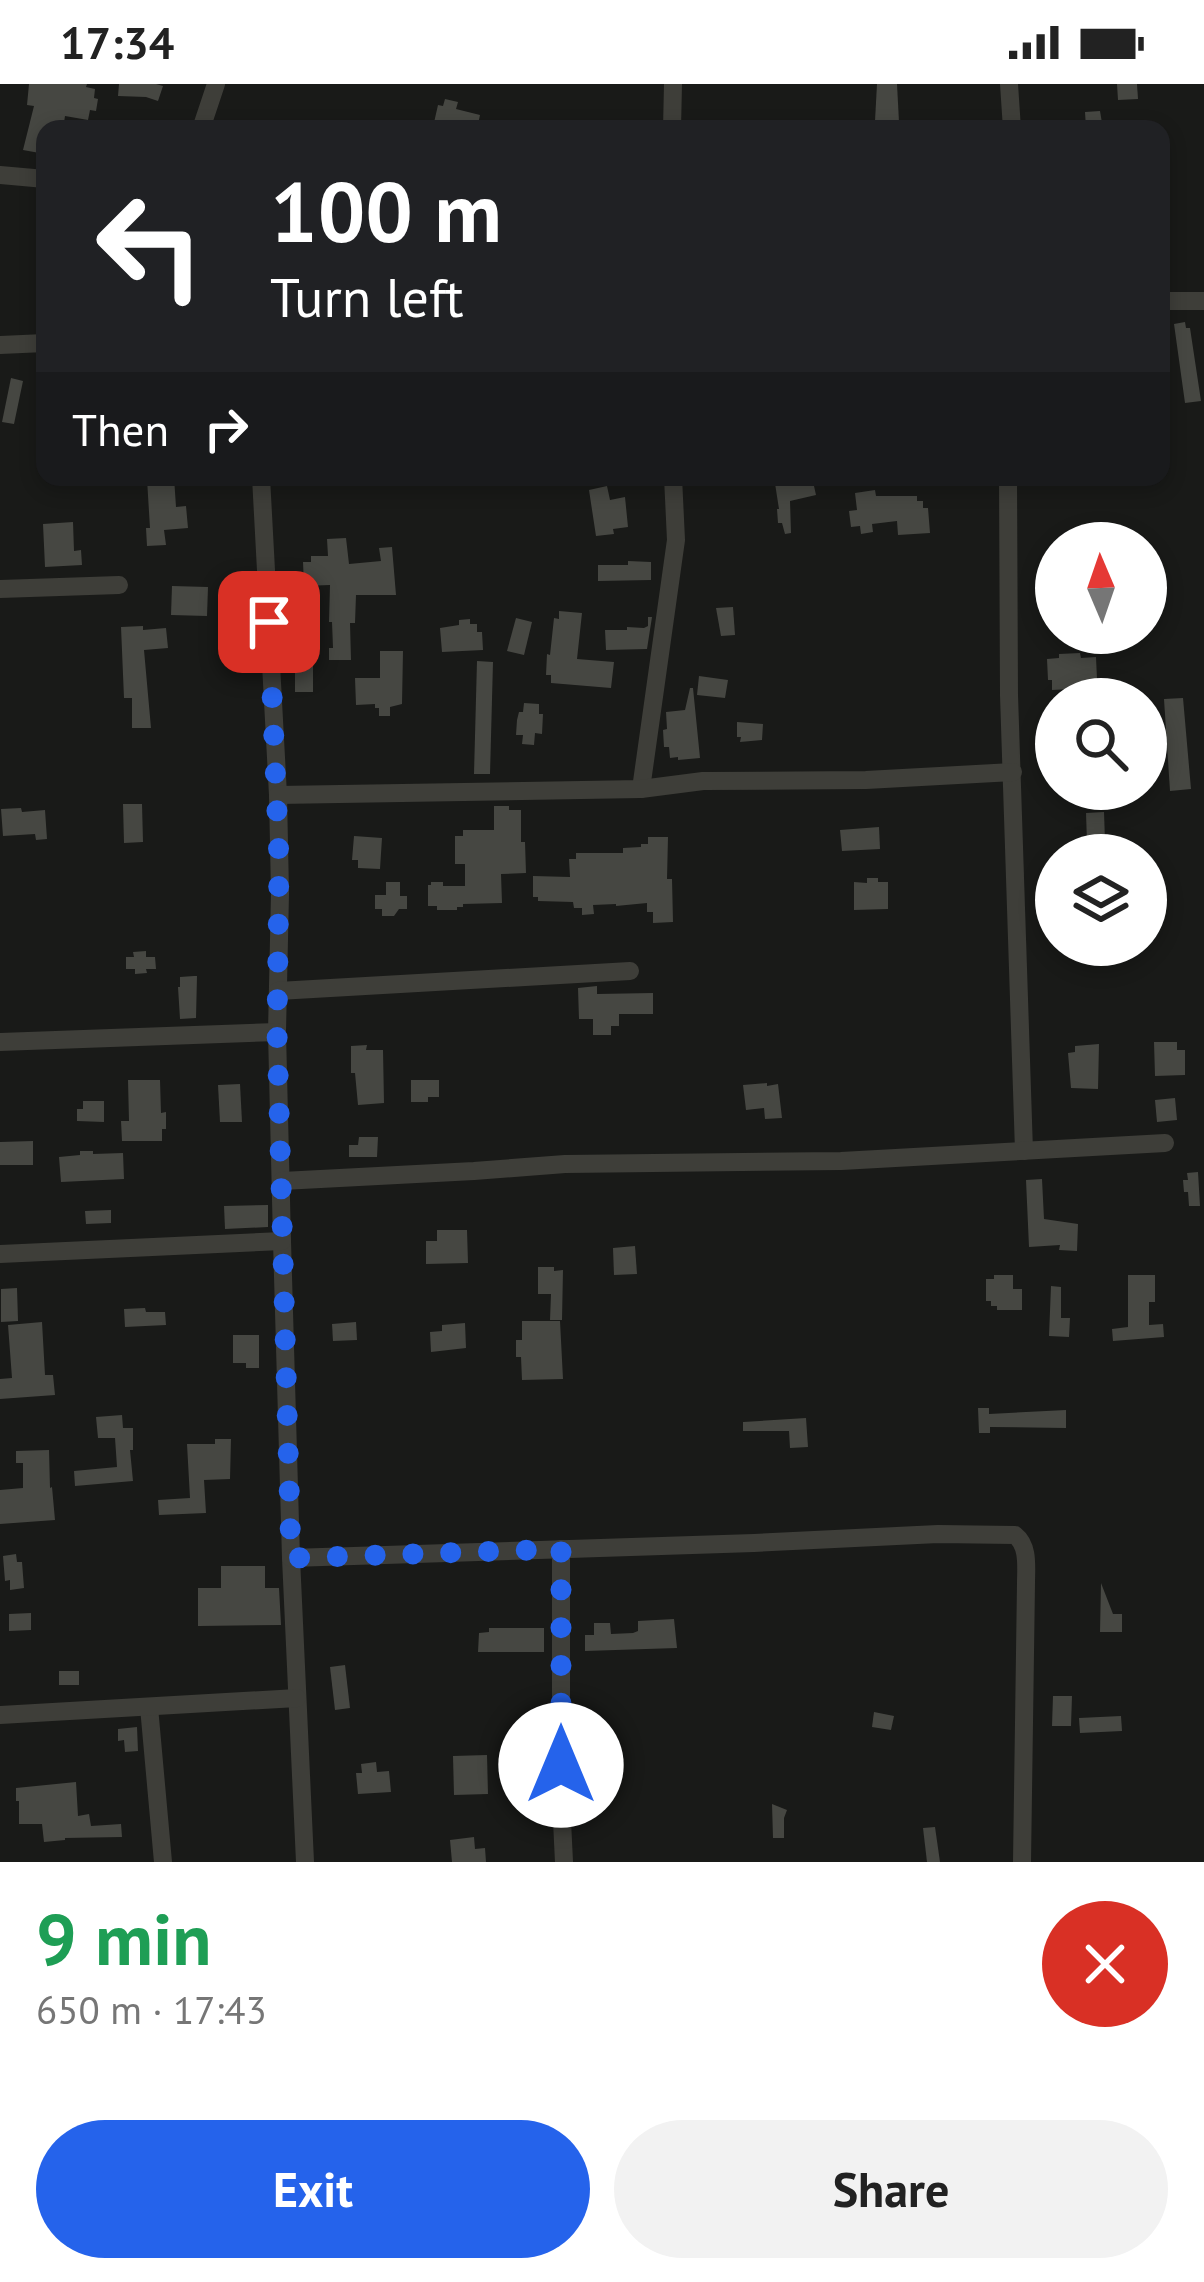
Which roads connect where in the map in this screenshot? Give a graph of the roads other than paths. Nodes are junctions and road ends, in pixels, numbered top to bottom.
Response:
1 (216, 84) edge
2 (673, 84) edge
3 (1009, 84) edge
4 (204, 120) edge
5 (672, 120) edge
6 (1011, 120) edge
7 (0, 176) edge
8 (36, 178) edge
9 (1170, 301) edge
10 (1204, 301) edge
11 (36, 343) edge
12 (0, 345) edge
13 (261, 486) edge
14 (673, 486) edge
15 (1007, 486) edge
16 (119, 584) dead end
17 (0, 589) edge
18 (1013, 772) junction
19 (641, 789) junction
20 (278, 795) junction
21 (630, 971) dead end
22 (278, 991) junction
23 (277, 1032) junction
24 (0, 1042) edge
25 (1165, 1143) dead end
26 (1024, 1151) junction
27 (282, 1181) junction
28 (282, 1241) junction
29 (0, 1254) edge
30 (561, 1549) junction
31 (291, 1558) junction
32 (297, 1698) junction
33 (149, 1707) junction
34 (0, 1715) edge
35 (164, 1862) edge
36 (305, 1862) edge
37 (564, 1862) edge
38 (1022, 1862) edge

1 - 4 street
2 - 5 street
3 - 6 street
7 - 8 street
9 - 10 street
11 - 12 street
13 - 20 street
14 - 19 street
15 - 18 street
16 - 17 street
18 - 19 street
18 - 26 street
19 - 20 street
20 - 22 street
21 - 22 street
22 - 23 street
23 - 24 street
23 - 27 street
25 - 26 street
26 - 27 street
27 - 28 street
28 - 29 street
28 - 31 street
30 - 31 street
30 - 37 street
30 - 38 street
31 - 32 street
32 - 33 street
32 - 36 street
33 - 34 street
33 - 35 street

